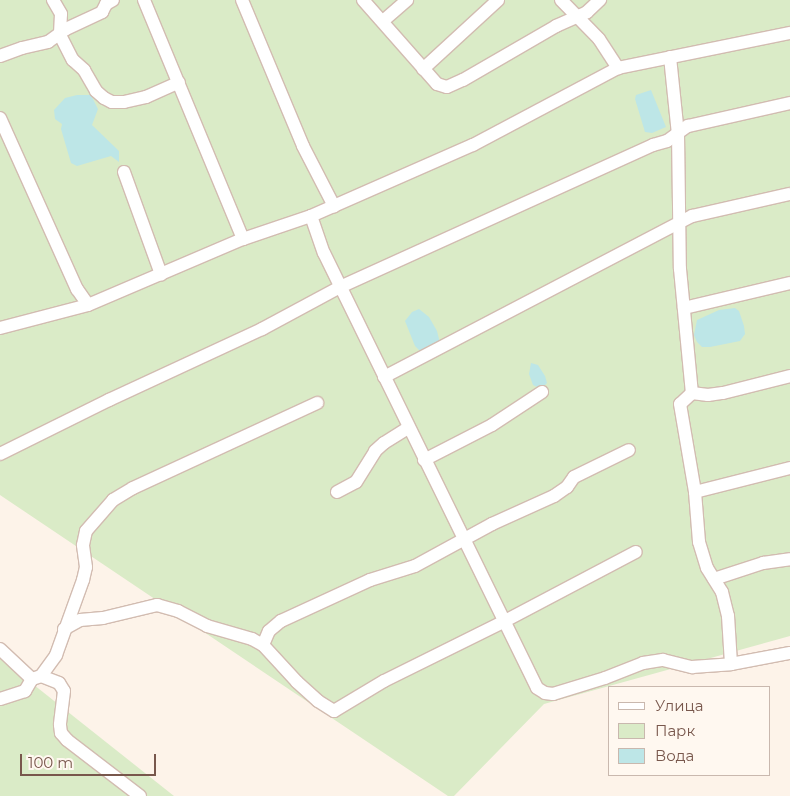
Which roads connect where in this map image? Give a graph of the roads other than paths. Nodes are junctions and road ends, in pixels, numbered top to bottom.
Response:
1 (53, 0) edge
2 (113, 0) edge
3 (144, 0) edge
4 (242, 0) edge
5 (363, 0) edge
6 (407, 0) edge
7 (498, 0) edge
8 (561, 0) edge
9 (600, 0) edge
10 (576, 18) junction
11 (383, 21) junction
12 (790, 33) edge
13 (60, 35) junction
14 (0, 56) edge
15 (670, 57) junction
16 (618, 68) junction
17 (424, 69) junction
18 (179, 82) junction
19 (790, 103) edge
20 (0, 118) edge
21 (678, 134) junction
22 (124, 172) dead end
23 (790, 194) edge
24 (334, 206) junction
25 (311, 216) junction
26 (681, 222) junction
27 (243, 240) junction
28 (161, 274) junction
29 (790, 283) edge
30 (340, 287) junction
31 (88, 305) junction
32 (684, 308) junction
33 (0, 328) edge
34 (790, 376) edge
35 (384, 377) junction
36 (542, 392) dead end
37 (692, 393) junction
38 (316, 403) dead end
39 (408, 428) junction
40 (629, 450) dead end
41 (0, 454) edge
42 (424, 460) junction
43 (790, 468) edge
44 (337, 492) dead end
45 (695, 492) junction
46 (463, 541) junction
47 (636, 552) dead end
48 (790, 559) edge
49 (714, 580) junction
50 (503, 622) junction
51 (64, 628) junction
52 (263, 645) junction
53 (0, 649) edge
54 (790, 653) edge
55 (731, 664) junction
56 (36, 678) junction
57 (0, 699) edge
58 (140, 796) edge

1 - 13 street
2 - 13 street
3 - 18 street
4 - 24 street
5 - 11 street
6 - 11 street
7 - 17 street
8 - 10 street
9 - 10 street
10 - 16 street
10 - 17 street
11 - 17 street
12 - 15 street
13 - 14 street
13 - 18 street
15 - 16 street
15 - 21 street
16 - 24 street
18 - 27 street
19 - 21 street
20 - 31 street
21 - 26 street
21 - 30 street
22 - 28 street
23 - 26 street
24 - 25 street
25 - 27 street
25 - 30 street
26 - 32 street
26 - 35 street
27 - 28 street
28 - 31 street
29 - 32 street
30 - 35 street
30 - 41 street
31 - 33 street
32 - 37 street
34 - 37 street
35 - 39 street
36 - 42 street
37 - 45 street
38 - 51 street
39 - 42 street
39 - 44 street
40 - 46 street
42 - 46 street
43 - 45 street
45 - 49 street
46 - 50 street
46 - 52 street
47 - 50 street
48 - 49 street
49 - 55 street
50 - 52 street
50 - 55 street
51 - 52 street
51 - 56 street
53 - 56 street
54 - 55 street
56 - 57 street
56 - 58 street

